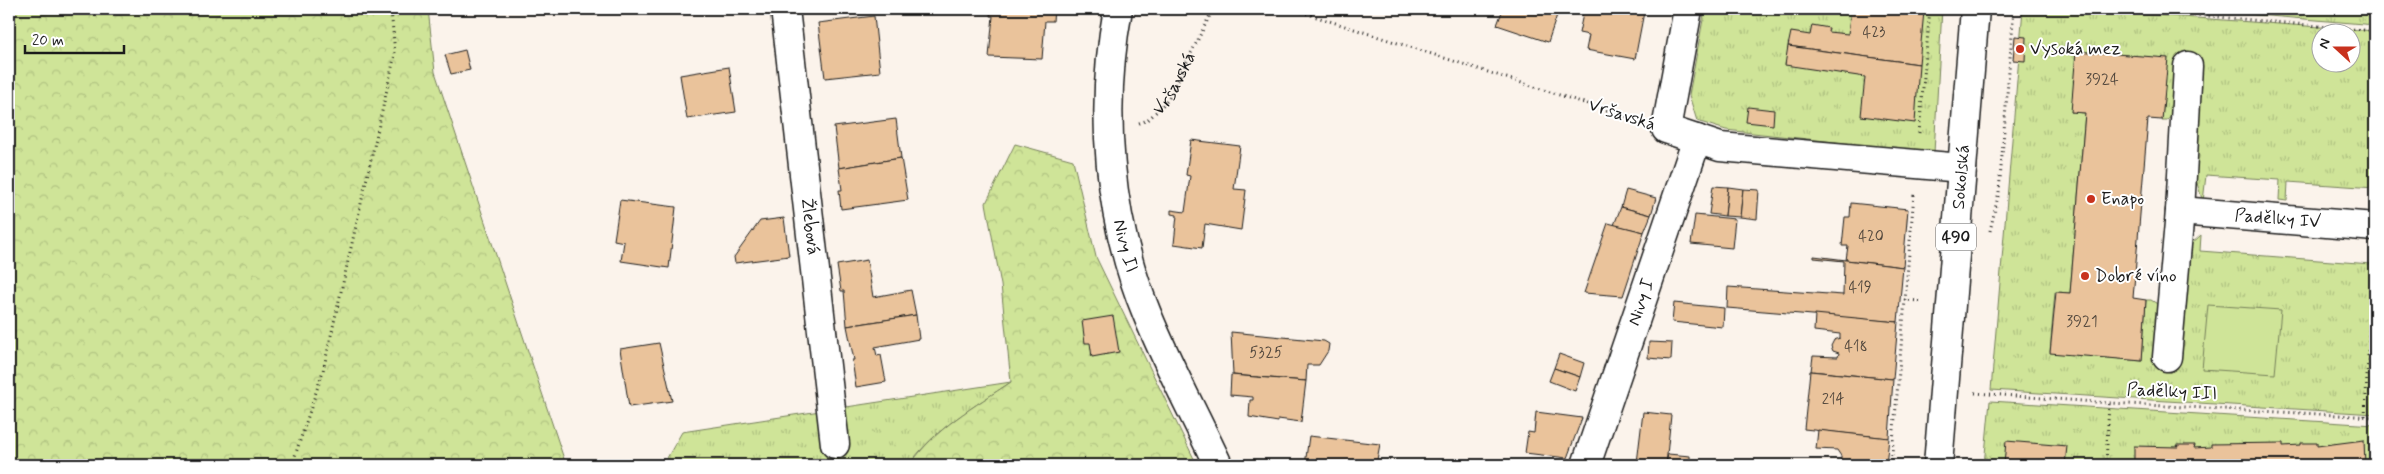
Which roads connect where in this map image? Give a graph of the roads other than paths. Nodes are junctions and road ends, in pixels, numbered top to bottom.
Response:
1 (785, 9) edge
2 (1118, 9) edge
3 (1688, 9) edge
4 (1974, 9) edge
5 (2188, 66) dead end
6 (1697, 139) junction
7 (1962, 168) junction
8 (2180, 211) junction
9 (2375, 227) edge
10 (2167, 357) dead end
11 (834, 444) dead end
12 (1218, 465) edge
13 (1586, 465) edge
14 (1938, 465) edge

1 - 11 street, Žlebová
2 - 12 street, Nivy II
3 - 6 street, Vršavská
4 - 7 street, Sokolská / 490
5 - 8 street
6 - 7 street, Vršavská
6 - 13 street, Nivy I
7 - 14 street, Sokolská / 490
8 - 9 street, Padělky IV
8 - 10 street

